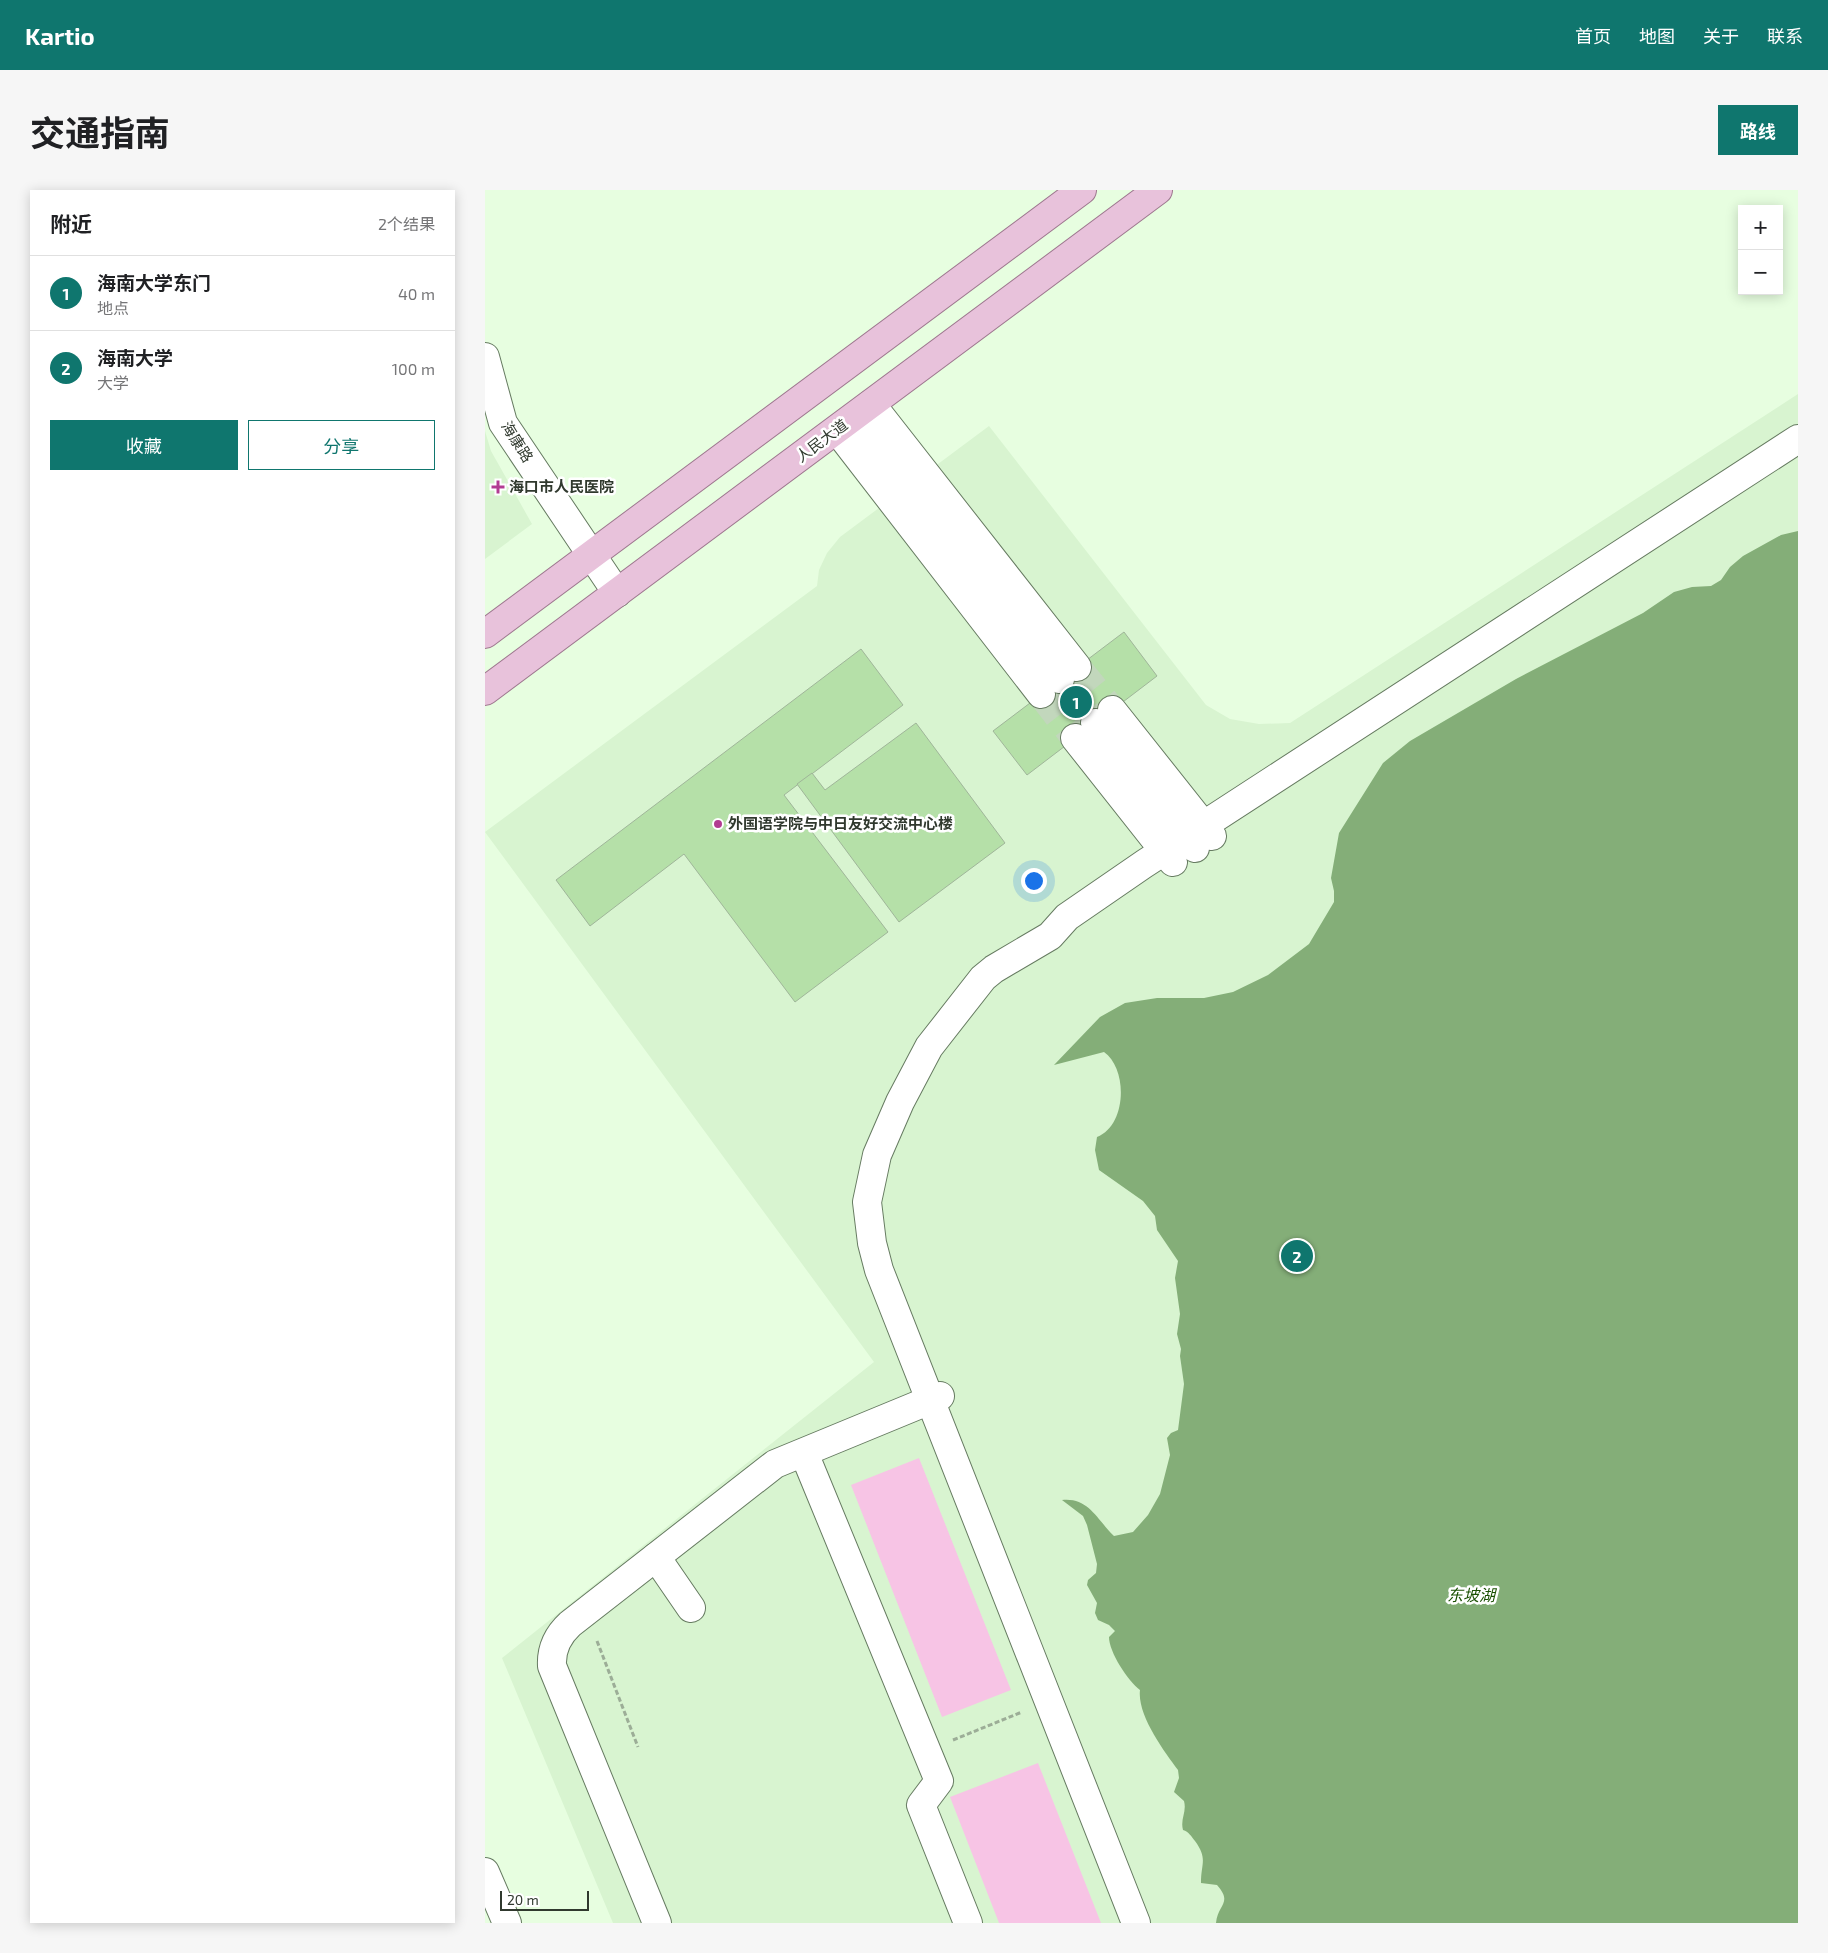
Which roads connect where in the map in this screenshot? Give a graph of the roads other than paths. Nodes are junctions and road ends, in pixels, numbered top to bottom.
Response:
1 (1082, 190) edge
2 (1158, 190) edge
3 (485, 357) edge
4 (854, 417) junction
5 (1798, 439) edge
6 (1798, 455) edge
7 (911, 490) junction
8 (591, 554) junction
9 (617, 593) junction
10 (485, 634) edge
11 (485, 691) edge
12 (1189, 843) junction
13 (939, 1407) junction
14 (799, 1464) junction
15 (661, 1564) junction
16 (691, 1608) dead end
17 (485, 1872) edge
18 (507, 1923) edge
19 (657, 1923) edge
20 (670, 1923) edge
21 (951, 1923) edge
22 (968, 1923) edge
23 (1136, 1923) edge
24 (1149, 1923) edge

1 - 8 main road
2 - 4 main road, 人民大道
3 - 8 street, 海康路
4 - 7 street
4 - 7 street
4 - 9 main road, 人民大道
5 - 12 street
6 - 12 street
7 - 7 street
8 - 9 street, 海康路
8 - 10 main road
9 - 11 main road, 人民大道
12 - 12 street
12 - 13 street
13 - 14 street
13 - 23 street
13 - 24 street
14 - 15 street
14 - 21 street
14 - 22 street
15 - 16 street
15 - 19 street
15 - 20 street
17 - 18 street

